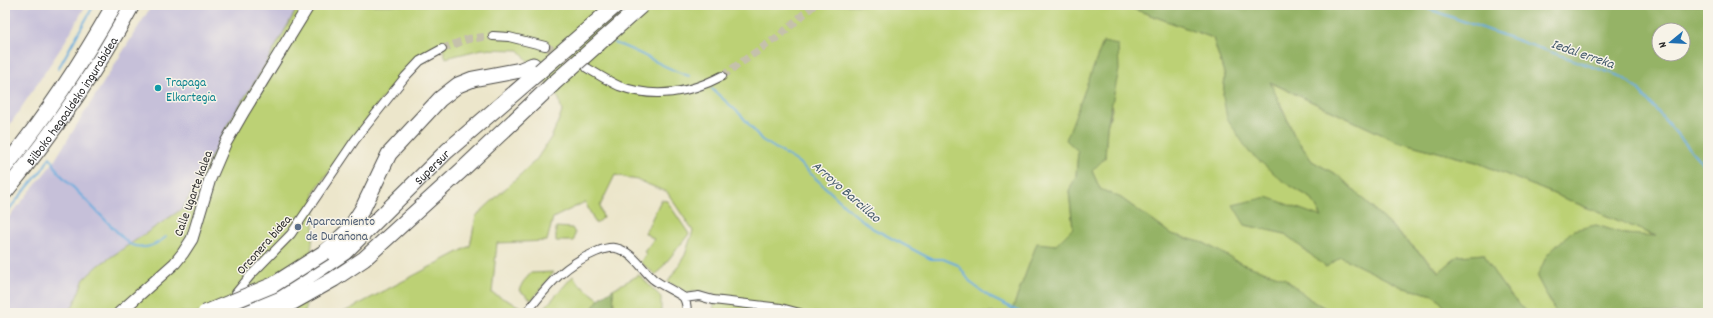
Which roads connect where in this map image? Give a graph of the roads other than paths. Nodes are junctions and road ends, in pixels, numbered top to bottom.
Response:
1 (114, 5) edge
2 (132, 5) edge
3 (309, 5) edge
4 (604, 5) edge
5 (616, 5) edge
6 (642, 5) edge
7 (493, 36) tunnel mouth
8 (545, 46) tunnel mouth
9 (442, 49) tunnel mouth
10 (536, 68) junction
11 (587, 68) tunnel mouth
12 (722, 76) tunnel mouth
13 (5, 167) edge
14 (5, 192) edge
15 (326, 258) junction
16 (236, 292) dead end
17 (684, 298) junction
18 (119, 313) edge
19 (205, 313) edge
20 (237, 313) edge
21 (270, 313) edge
22 (526, 313) edge
23 (688, 313) edge
24 (800, 313) edge

1 - 13 highway, Bilboko hegoaldeko ingurabidea
2 - 14 highway, Bilboko hegoaldeko ingurabidea
3 - 18 street, Calle Ugarte kalea
4 - 10 highway
5 - 10 highway, Supersur, bridge
6 - 21 highway, Supersur, bridge
7 - 8 street
9 - 16 street, Orconera bidea
10 - 15 highway, Supersur
10 - 15 highway
11 - 12 street
15 - 19 highway, bridge
15 - 20 highway, Supersur
17 - 22 street
17 - 23 street
17 - 24 street

